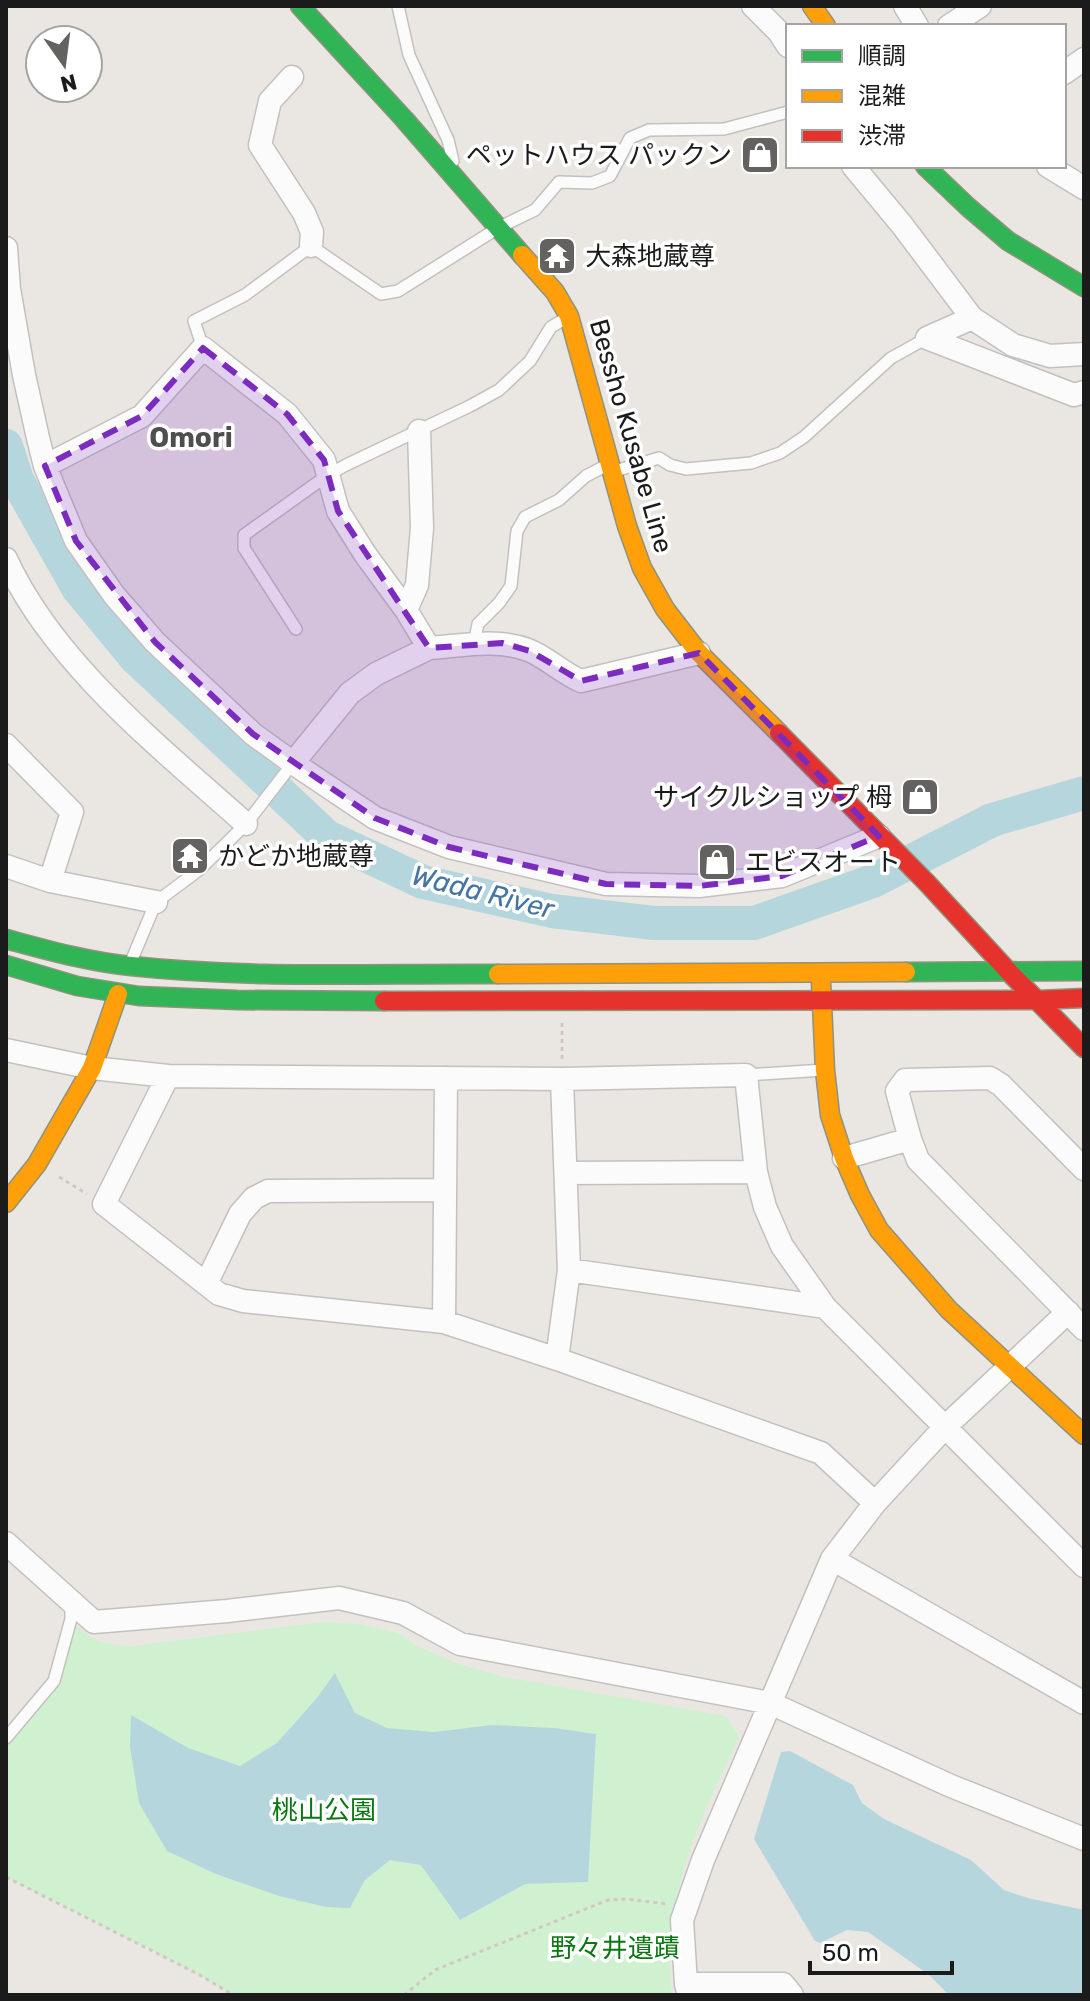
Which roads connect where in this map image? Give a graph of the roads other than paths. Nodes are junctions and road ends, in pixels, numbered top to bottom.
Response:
1 (300, 6) edge
2 (398, 6) edge
3 (753, 6) edge
4 (812, 6) edge
5 (905, 6) edge
6 (980, 6) edge
7 (825, 24) edge
8 (916, 24) edge
9 (952, 24) edge
10 (786, 43) edge
11 (1084, 59) edge
12 (1066, 72) edge
13 (292, 77) dead end
14 (786, 113) edge
15 (855, 168) edge
16 (927, 168) edge
17 (1051, 168) edge
18 (457, 182) junction
19 (1084, 188) edge
20 (498, 228) junction
21 (311, 246) junction
22 (6, 248) edge
23 (1084, 287) edge
24 (569, 316) junction
25 (972, 318) junction
26 (927, 338) junction
27 (203, 348) junction
28 (1084, 354) edge
29 (16, 377) edge
30 (1084, 392) edge
31 (419, 431) junction
32 (45, 466) junction
33 (611, 468) junction
34 (328, 475) junction
35 (6, 559) edge
36 (406, 610) junction
37 (296, 629) dead end
38 (473, 645) junction
39 (429, 648) junction
40 (699, 653) junction
41 (6, 745) edge
42 (293, 763) junction
43 (248, 821) junction
44 (883, 839) junction
45 (6, 866) edge
46 (50, 881) junction
47 (156, 902) junction
48 (6, 939) edge
49 (6, 965) edge
50 (129, 966) junction
51 (1084, 971) edge
52 (820, 972) junction
53 (1009, 972) junction
54 (118, 994) junction
55 (1084, 998) edge
56 (822, 999) junction
57 (1037, 1000) junction
58 (1084, 1048) edge
59 (6, 1050) edge
60 (92, 1068) junction
61 (825, 1070) junction
62 (746, 1075) junction
63 (168, 1076) junction
64 (446, 1078) junction
65 (562, 1079) junction
66 (910, 1139) junction
67 (844, 1158) junction
68 (1084, 1169) edge
69 (756, 1172) junction
70 (566, 1173) junction
71 (445, 1190) junction
72 (6, 1203) edge
73 (569, 1270) junction
74 (206, 1284) junction
75 (825, 1307) junction
76 (1068, 1312) junction
77 (444, 1322) junction
78 (1084, 1329) edge
79 (557, 1359) junction
80 (1011, 1365) junction
81 (946, 1426) junction
82 (1084, 1435) edge
83 (875, 1503) junction
84 (6, 1543) edge
85 (832, 1559) junction
86 (1084, 1566) edge
87 (71, 1603) junction
88 (770, 1703) junction
89 (1084, 1703) edge
90 (6, 1738) edge
91 (1084, 1839) edge
92 (687, 1989) edge
93 (792, 1995) edge

1 - 18 street, Bessho Kusabe Line
2 - 18 lane
3 - 10 street
4 - 7 street
5 - 8 street
6 - 9 street
11 - 12 street
13 - 21 street
14 - 20 lane
15 - 25 street
16 - 23 street
17 - 19 street
18 - 20 street, Bessho Kusabe Line
20 - 21 lane
20 - 24 street, Bessho Kusabe Line
21 - 27 lane
22 - 29 street
24 - 31 lane
24 - 33 street, Bessho Kusabe Line
25 - 26 street
25 - 28 street
26 - 30 street
26 - 33 lane
27 - 32 street
27 - 34 street
29 - 32 street
31 - 34 lane
31 - 36 street
32 - 42 street
33 - 38 lane
33 - 40 street, Bessho Kusabe Line
34 - 36 street
34 - 37 lane
35 - 43 street
36 - 39 street
38 - 39 street
38 - 40 street
39 - 42 street
40 - 44 street, Bessho Kusabe Line
41 - 46 street
42 - 43 lane
42 - 44 street
43 - 47 lane
44 - 53 street, Bessho Kusabe Line
45 - 46 street
46 - 47 street
47 - 50 lane
48 - 50 street
49 - 54 street
50 - 52 street
50 - 54 street
51 - 53 street
52 - 53 street
52 - 56 street
53 - 57 street, Bessho Kusabe Line
54 - 56 street
54 - 60 street
55 - 57 street
56 - 57 street
56 - 61 street
57 - 58 street, Bessho Kusabe Line
59 - 60 street
60 - 63 street
60 - 72 street
61 - 62 lane
61 - 67 street
62 - 65 street
62 - 69 street
63 - 64 street
63 - 74 street
64 - 65 street
64 - 71 street
65 - 70 street
66 - 67 street
66 - 68 street
66 - 76 street
67 - 80 street
69 - 70 street
69 - 75 street
70 - 73 street
71 - 74 street
71 - 77 street
73 - 75 street
73 - 79 street
74 - 77 street
75 - 81 street
76 - 78 street
76 - 80 street
77 - 79 street
79 - 83 street
80 - 81 street
80 - 82 street
81 - 83 street
81 - 86 street
83 - 85 street
84 - 87 street
85 - 88 street
85 - 89 street
87 - 88 street
87 - 90 lane
88 - 91 street
88 - 92 street
92 - 93 street

